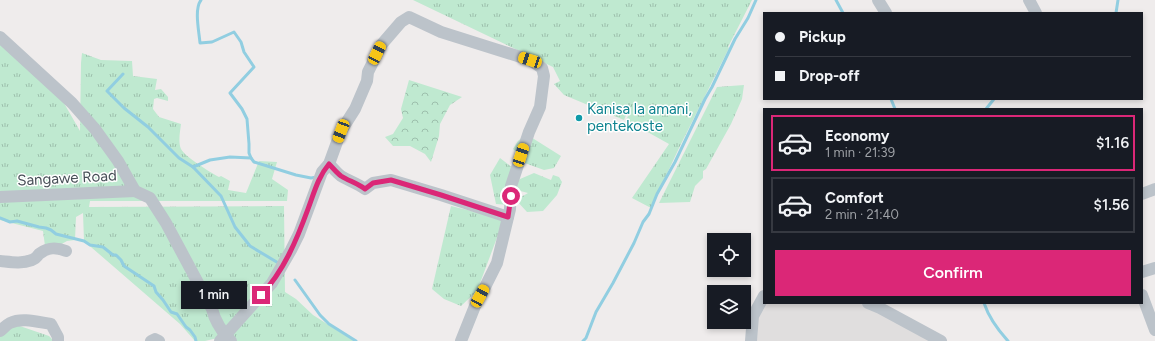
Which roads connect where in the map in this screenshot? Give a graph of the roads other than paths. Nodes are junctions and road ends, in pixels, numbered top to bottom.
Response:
1 (878, 0) edge
2 (885, 12) edge
3 (0, 38) edge
4 (329, 164) junction
5 (1155, 190) edge
6 (135, 191) junction
7 (1143, 194) edge
8 (0, 197) edge
9 (508, 217) junction
10 (66, 251) dead end
11 (0, 261) edge
12 (1155, 268) edge
13 (1143, 272) edge
14 (763, 298) edge
15 (1143, 298) edge
16 (870, 304) edge
17 (1155, 330) edge
18 (0, 331) edge
19 (226, 339) edge
20 (58, 341) edge
21 (151, 341) edge
22 (159, 341) edge
23 (461, 341) edge
24 (751, 341) edge
25 (941, 341) edge

1 - 2 street
3 - 6 street
4 - 9 street
4 - 9 street
4 - 19 street
5 - 7 street
6 - 8 street, Sangawe Road
6 - 19 street
9 - 23 street
10 - 11 street
12 - 13 street
14 - 24 street
15 - 17 street
16 - 25 street
18 - 20 street
21 - 22 street

